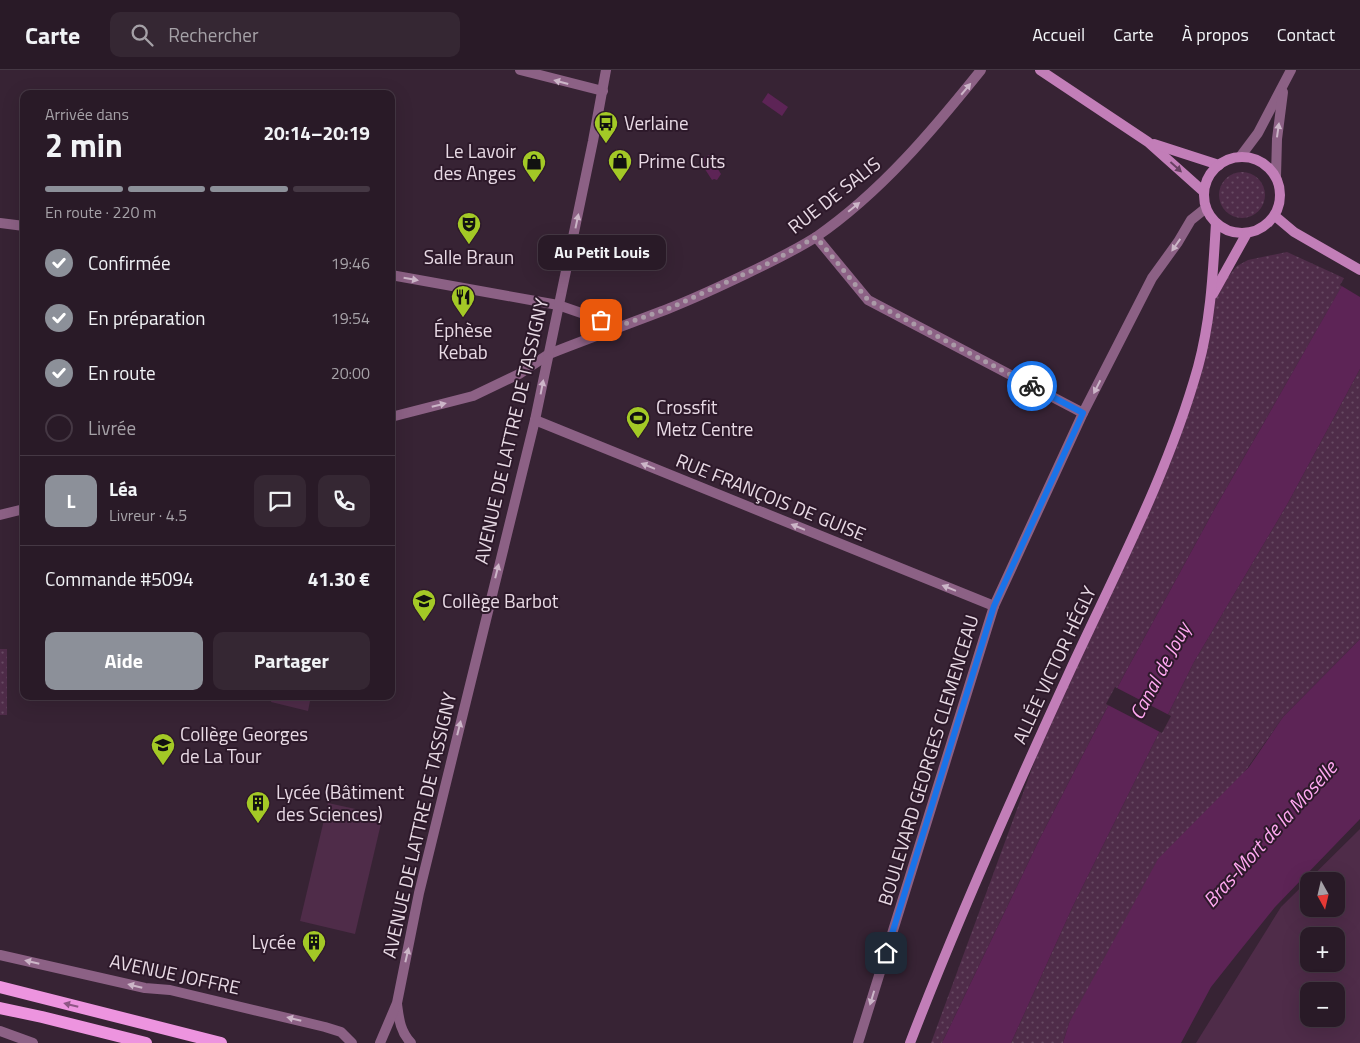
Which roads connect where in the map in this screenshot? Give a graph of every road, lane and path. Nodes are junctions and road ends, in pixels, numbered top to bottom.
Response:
1 (520, 70) edge
2 (606, 70) edge
3 (981, 70) edge
4 (1040, 70) edge
5 (1291, 70) edge
6 (1284, 84) junction
7 (602, 91) junction
8 (1148, 142) junction
9 (1240, 157) junction
10 (1219, 165) junction
11 (1276, 176) junction
12 (1204, 192) junction
13 (1206, 208) junction
14 (1275, 216) junction
15 (0, 223) edge
16 (1216, 223) junction
17 (20, 226) edge
18 (1247, 234) junction
19 (816, 237) junction
20 (1360, 270) edge
21 (395, 276) edge
22 (1211, 297) junction
23 (558, 305) junction
24 (619, 326) junction
25 (549, 354) junction
26 (1083, 413) junction
27 (395, 416) edge
28 (536, 420) junction
29 (20, 510) edge
30 (0, 515) edge
31 (994, 606) junction
32 (0, 955) edge
33 (0, 987) edge
34 (397, 1003) junction
35 (0, 1008) edge
36 (0, 1031) edge
37 (33, 1043) edge
38 (146, 1043) edge
39 (221, 1043) edge
40 (352, 1043) edge
41 (380, 1043) edge
42 (411, 1043) edge
43 (858, 1043) edge
44 (910, 1043) edge

7 -> 1 street
2 - 7 street, AVENUE DE LATTRE DE TASSIGNY
19 -> 3 street, RUE DE SALIS
4 - 8 main road
5 - 6 street
6 - 9 street
11 -> 6 street
23 -> 7 street, AVENUE DE LATTRE DE TASSIGNY
8 - 10 main road
8 -> 12 main road
9 - 10 main road
9 - 11 main road
10 - 12 main road
11 - 14 main road
12 - 13 main road
13 - 16 main road
13 -> 26 street, BOULEVARD GEORGES CLEMENCEAU
14 - 18 main road
14 - 20 main road
15 - 17 street
16 - 18 main road
16 - 22 main road, ALLÉE VICTOR HÉGLY
18 - 22 main road, ALLÉE VICTOR HÉGLY
19 - 24 street, RUE DE SALIS
19 - 26 street
21 -> 23 street
22 - 44 main road, ALLÉE VICTOR HÉGLY
23 - 24 street
23 - 25 street, AVENUE DE LATTRE DE TASSIGNY
24 - 25 street, RUE DE SALIS
27 -> 25 street, RUE DE SALIS
28 -> 25 street, AVENUE DE LATTRE DE TASSIGNY
26 - 31 street, BOULEVARD GEORGES CLEMENCEAU
31 -> 28 street, RUE FRANÇOIS DE GUISE
34 -> 28 street, AVENUE DE LATTRE DE TASSIGNY
29 - 30 street
31 -> 43 street, BOULEVARD GEORGES CLEMENCEAU
40 -> 32 street, AVENUE JOFFRE
39 -> 33 main road
34 - 41 street
34 - 42 street
35 - 38 main road
36 - 37 street

